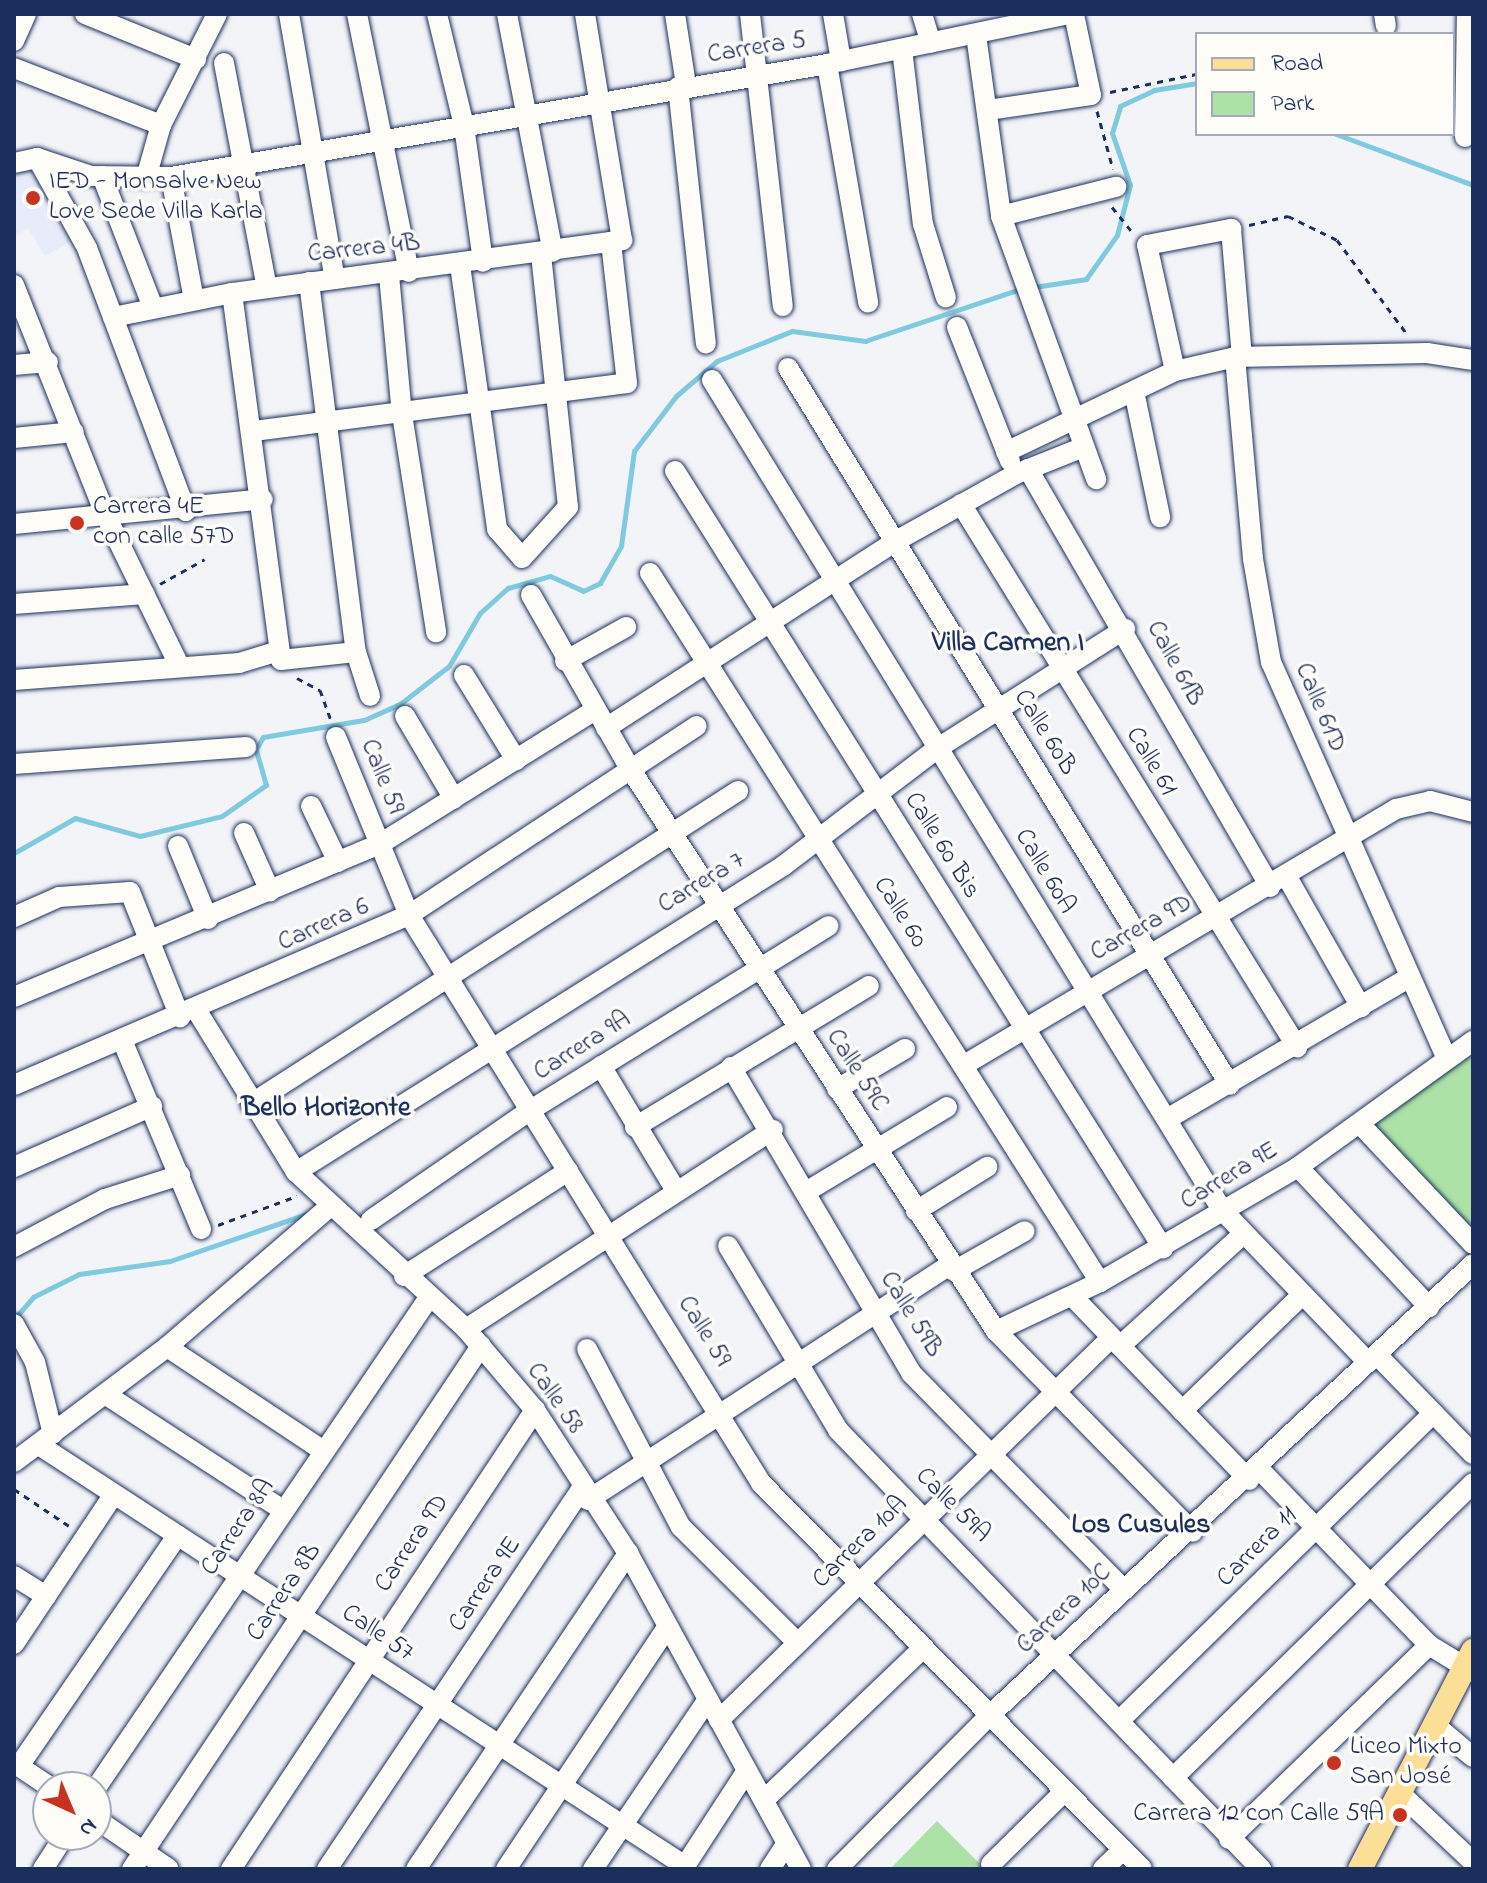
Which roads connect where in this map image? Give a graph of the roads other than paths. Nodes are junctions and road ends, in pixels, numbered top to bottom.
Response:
1 (26, 14) edge
2 (85, 14) edge
3 (217, 14) edge
4 (289, 14) edge
5 (357, 14) edge
6 (437, 14) edge
7 (507, 14) edge
8 (585, 14) edge
9 (675, 14) edge
10 (750, 14) edge
11 (833, 14) edge
12 (922, 14) edge
13 (1071, 14) edge
14 (1467, 14) edge
15 (1001, 22) edge
16 (976, 35) junction
17 (14, 41) edge
18 (931, 43) junction
19 (902, 49) junction
20 (196, 59) junction
21 (224, 63) dead end
22 (834, 63) junction
23 (14, 68) edge
24 (758, 75) junction
25 (682, 86) junction
26 (605, 102) junction
27 (988, 110) junction
28 (529, 114) junction
29 (161, 125) junction
30 (464, 126) junction
31 (1465, 137) dead end
32 (386, 139) junction
33 (315, 151) junction
34 (37, 158) junction
35 (14, 163) edge
36 (243, 165) junction
37 (102, 176) junction
38 (171, 177) junction
39 (146, 178) junction
40 (1116, 187) road end
41 (1001, 216) junction
42 (617, 241) junction
43 (547, 253) junction
44 (483, 262) junction
45 (460, 265) junction
46 (399, 274) junction
47 (335, 279) junction
48 (309, 282) junction
49 (14, 286) edge
50 (267, 288) junction
51 (232, 293) junction
52 (946, 298) dead end
53 (194, 300) junction
54 (868, 302) dead end
55 (152, 305) junction
56 (783, 306) dead end
57 (113, 317) junction
58 (957, 327) dead end
59 (706, 343) dead end
60 (1238, 357) junction
61 (1473, 360) edge
62 (48, 362) junction
63 (14, 365) edge
64 (788, 368) dead end
65 (1175, 371) junction
66 (712, 380) dead end
67 (1134, 391) junction
68 (556, 395) junction
69 (479, 404) junction
70 (402, 414) junction
71 (1075, 420) junction
72 (331, 425) junction
73 (254, 431) junction
74 (74, 432) junction
75 (14, 438) edge
76 (1084, 447) junction
77 (1006, 452) junction
78 (675, 471) dead end
79 (1022, 471) junction
80 (1096, 479) dead end
81 (263, 499) junction
82 (961, 504) junction
83 (186, 511) junction
84 (106, 516) junction
85 (1160, 517) dead end
86 (14, 524) edge
87 (896, 541) junction
88 (650, 573) dead end
89 (830, 580) junction
90 (145, 594) junction
91 (531, 595) dead end
92 (14, 604) edge
93 (771, 619) junction
94 (626, 627) dead end
95 (1125, 629) junction
96 (436, 632) dead end
97 (356, 652) junction
98 (280, 656) junction
99 (565, 661) junction
100 (705, 662) junction
101 (179, 665) junction
102 (1063, 669) junction
103 (464, 675) dead end
104 (14, 680) edge
105 (370, 696) dead end
106 (999, 710) junction
107 (405, 716) dead end
108 (600, 719) junction
109 (697, 726) dead end
110 (336, 737) dead end
111 (246, 747) dead end
112 (938, 748) junction
113 (516, 760) junction
114 (14, 764) edge
115 (631, 770) junction
116 (738, 791) dead end
117 (878, 796) junction
118 (454, 799) junction
119 (311, 806) dead end
120 (1473, 812) edge
121 (671, 832) junction
122 (244, 833) dead end
123 (823, 839) junction
124 (1347, 840) junction
125 (380, 844) junction
126 (178, 846) dead end
127 (338, 862) junction
128 (1278, 882) junction
129 (270, 891) junction
130 (717, 904) junction
131 (409, 915) junction
132 (14, 917) edge
133 (1216, 918) junction
134 (208, 919) junction
135 (828, 926) dead end
136 (147, 944) junction
137 (1151, 953) junction
138 (759, 972) junction
139 (445, 977) junction
140 (1407, 979) junction
141 (869, 986) dead end
142 (1086, 990) junction
143 (14, 997) edge
144 (1361, 1007) junction
145 (188, 1014) junction
146 (797, 1027) junction
147 (1024, 1027) junction
148 (122, 1040) junction
149 (1473, 1041) edge
150 (489, 1047) junction
151 (1297, 1047) junction
152 (905, 1049) dead end
153 (1445, 1055) junction
154 (964, 1065) junction
155 (601, 1066) junction
156 (731, 1067) junction
157 (14, 1085) edge
158 (1230, 1085) junction
159 (837, 1089) junction
160 (251, 1104) junction
161 (152, 1106) junction
162 (947, 1107) dead end
163 (529, 1111) junction
164 (1167, 1119) junction
165 (1360, 1124) junction
166 (635, 1127) junction
167 (773, 1130) junction
168 (876, 1149) junction
169 (14, 1167) edge
170 (987, 1167) dead end
171 (1298, 1167) junction
172 (568, 1171) junction
173 (180, 1175) junction
174 (302, 1179) junction
175 (809, 1190) junction
176 (676, 1191) junction
177 (328, 1208) junction
178 (1222, 1210) junction
179 (916, 1211) junction
180 (371, 1220) dead end
181 (201, 1229) road end
182 (1025, 1231) dead end
183 (610, 1233) junction
184 (1243, 1234) junction
185 (1473, 1244) edge
186 (728, 1246) dead end
187 (14, 1247) edge
188 (1163, 1248) junction
189 (1473, 1264) edge
190 (952, 1268) junction
191 (404, 1276) junction
192 (1100, 1282) junction
193 (1303, 1294) junction
194 (1073, 1297) junction
195 (428, 1299) junction
196 (1429, 1307) junction
197 (876, 1314) junction
198 (18, 1327) edge
199 (466, 1329) junction
200 (996, 1331) junction
201 (1115, 1342) junction
202 (481, 1346) junction
203 (167, 1347) junction
204 (587, 1349) dead end
205 (1373, 1358) junction
206 (803, 1363) junction
207 (1057, 1387) junction
208 (105, 1394) junction
209 (535, 1410) junction
210 (1182, 1411) junction
211 (1433, 1413) junction
212 (724, 1415) junction
213 (46, 1440) junction
214 (322, 1450) junction
215 (991, 1454) junction
216 (1473, 1454) edge
217 (651, 1460) junction
218 (14, 1462) edge
219 (1255, 1475) junction
220 (1473, 1483) edge
221 (114, 1494) junction
222 (585, 1495) junction
223 (283, 1510) junction
224 (926, 1516) junction
225 (1316, 1527) junction
226 (1193, 1532) junction
227 (178, 1535) junction
228 (628, 1553) junction
229 (239, 1574) junction
230 (14, 1576) edge
231 (1369, 1581) junction
232 (857, 1584) junction
233 (1124, 1590) junction
234 (46, 1596) junction
235 (302, 1615) junction
236 (666, 1629) junction
237 (797, 1642) junction
238 (14, 1644) edge
239 (1429, 1645) junction
240 (921, 1650) junction
241 (1059, 1651) junction
242 (367, 1658) junction
243 (1471, 1663) edge
244 (708, 1699) junction
245 (436, 1705) junction
246 (989, 1716) junction
247 (719, 1720) junction
248 (1119, 1721) junction
249 (1436, 1726) junction
250 (500, 1745) junction
251 (1473, 1757) edge
252 (18, 1771) edge
253 (107, 1771) edge
254 (746, 1772) junction
255 (1173, 1778) junction
256 (559, 1787) junction
257 (1065, 1791) junction
258 (1402, 1795) junction
259 (764, 1800) junction
260 (622, 1826) junction
261 (112, 1835) edge
262 (1229, 1839) junction
263 (786, 1844) junction
264 (1123, 1850) junction
265 (55, 1851) edge
266 (137, 1861) edge
267 (1473, 1862) edge
268 (991, 1864) dead end
269 (684, 1868) edge
270 (43, 1869) edge
271 (169, 1869) edge
272 (231, 1869) edge
273 (327, 1869) edge
274 (416, 1869) edge
275 (506, 1869) edge
276 (593, 1869) edge
277 (770, 1869) edge
278 (801, 1869) edge
279 (837, 1869) edge
280 (1103, 1869) edge
281 (1142, 1869) edge
282 (1261, 1869) edge
283 (1360, 1869) edge

1 - 17 street
2 - 20 street
3 - 20 street
4 - 33 street
5 - 32 street
6 - 30 street
7 - 28 street
8 - 26 street
9 - 25 street
10 - 24 street
11 - 22 street
12 - 18 street
13 - 15 street, Carrera 5
13 - 27 street
14 - 31 street
15 - 16 street, Carrera 5
16 - 18 street, Carrera 5
16 - 27 street
18 - 19 street, Carrera 5
19 - 22 street, Carrera 5
19 - 52 street
20 - 29 street
21 - 36 street
22 - 24 street, Carrera 5
22 - 54 street
23 - 29 street
24 - 25 street, Carrera 5
24 - 56 street
25 - 26 street, Carrera 5
25 - 59 street
26 - 28 street, Carrera 5
26 - 42 street
27 - 41 street
28 - 30 street, Carrera 5
28 - 43 street
29 - 39 street
30 - 32 street, Carrera 5
30 - 44 street
32 - 33 street, Carrera 5
32 - 46 street
33 - 36 street, Carrera 5
33 - 47 street
34 - 35 street
34 - 37 street, Carrera 5
34 - 57 street
36 - 38 street, Carrera 5
36 - 50 street
37 - 39 street, Carrera 5
37 - 55 street
38 - 39 street, Carrera 5
38 - 53 street
40 - 41 street
41 - 71 street
42 - 43 street, Carrera 4B
42 - 68 street
43 - 44 street, Carrera 4B
43 - 68 street
44 - 45 street, Carrera 4B
45 - 46 street, Carrera 4B
45 - 69 street
46 - 47 street, Carrera 4B
46 - 70 street
47 - 48 street, Carrera 4B
48 - 50 street, Carrera 4B
48 - 72 street
49 - 62 street
50 - 51 street, Carrera 4B
51 - 53 street, Carrera 4B
51 - 73 street
53 - 55 street, Carrera 4B
55 - 57 street, Carrera 4B
57 - 83 street
58 - 77 street, Calle 61B
60 - 61 street
60 - 65 street
60 - 65 street, Calle 61D
60 - 124 street, Calle 61D
62 - 63 street
62 - 74 street
64 - 87 street, Calle 60B
65 - 67 street
66 - 89 street, Calle 60A
67 - 71 street
67 - 85 street
68 - 69 street
68 - 69 street
69 - 70 street
70 - 72 street
70 - 96 street
71 - 76 street
71 - 77 street
72 - 73 street
72 - 97 street
73 - 81 street
74 - 75 street
74 - 84 street
76 - 79 street
76 - 80 street
77 - 79 street, Calle 61B
78 - 93 street, Calle 60 Bis
79 - 82 street
79 - 95 street, Calle 61B
81 - 83 street
81 - 98 street
82 - 87 street
82 - 102 street, Calle 61
83 - 84 street
84 - 86 street
84 - 90 street
87 - 89 street
87 - 106 street, Calle 60B
88 - 100 street, Calle 60
89 - 93 street
89 - 112 street, Calle 60A
90 - 92 street
90 - 101 street
91 - 99 street, Calle 59C
93 - 100 street
93 - 117 street, Calle 60 Bis
94 - 99 street
95 - 102 street, Carrera 7
95 - 128 street, Calle 61B
97 - 98 street
97 - 105 street
98 - 101 street
99 - 108 street, Calle 59C
100 - 108 street
100 - 123 street, Calle 60
101 - 104 street
102 - 106 street, Carrera 7
102 - 133 street, Calle 61
103 - 113 street
106 - 112 street, Carrera 7
106 - 137 street, Calle 60B
107 - 118 street
108 - 113 street
108 - 115 street, Calle 59C
109 - 115 street, Carrera 6
110 - 125 street, Calle 59
111 - 114 street
112 - 117 street, Carrera 7
112 - 142 street, Calle 60A
113 - 118 street
115 - 121 street, Calle 59C
115 - 131 street, Carrera 6
116 - 121 street
117 - 123 street, Carrera 7
117 - 147 street, Calle 60 Bis
118 - 125 street
119 - 127 street
120 - 124 street, Carrera 9D
121 - 130 street, Calle 59C
121 - 139 street
122 - 129 street
123 - 130 street, Carrera 7
123 - 154 street, Calle 60
124 - 128 street, Carrera 9D
124 - 140 street, Calle 61D
125 - 127 street
125 - 131 street, Calle 59
126 - 134 street
127 - 129 street
128 - 133 street, Carrera 9D
128 - 144 street, Calle 61B
129 - 134 street
130 - 138 street, Calle 59C
130 - 150 street, Carrera 7
131 - 139 street, Calle 59
131 - 145 street, Carrera 6
132 - 136 street, Calle 58
133 - 137 street, Carrera 9D
133 - 151 street, Calle 61
134 - 136 street
135 - 138 street, Carrera 9A
136 - 143 street
136 - 145 street, Calle 58
137 - 142 street, Carrera 9D
137 - 158 street, Calle 60B
138 - 146 street, Calle 59C
138 - 155 street, Carrera 9A
139 - 150 street, Calle 59
139 - 160 street
140 - 144 street
140 - 153 street, Calle 61D
141 - 146 street
142 - 147 street, Carrera 9D
142 - 164 street, Calle 60A
144 - 151 street
145 - 148 street, Carrera 6
145 - 160 street, Calle 58
146 - 156 street
146 - 159 street, Calle 59C
147 - 154 street, Carrera 9D
147 - 188 street, Calle 60 Bis
148 - 157 street, Carrera 6
148 - 161 street
149 - 153 street, Carrera 9E
150 - 163 street, Calle 59
150 - 174 street, Carrera 7
151 - 158 street
152 - 159 street
153 - 165 street, Carrera 9E
154 - 192 street, Calle 60
155 - 163 street, Carrera 9A
155 - 166 street
156 - 166 street
156 - 167 street, Calle 59B
158 - 164 street
159 - 168 street, Calle 59C
160 - 174 street, Calle 58
161 - 169 street
161 - 173 street
162 - 168 street
163 - 172 street, Calle 59
163 - 180 street, Carrera 9A
164 - 178 street, Calle 60A
165 - 171 street, Carrera 9E
165 - 185 street
166 - 176 street
167 - 175 street, Calle 59B
167 - 176 street
168 - 175 street
168 - 179 street, Calle 59C
170 - 179 street
171 - 178 street, Carrera 9E
171 - 196 street
172 - 183 street, Calle 59
172 - 191 street
173 - 181 street
173 - 187 street
174 - 177 street, Calle 58
175 - 197 street, Calle 59B
176 - 183 street
177 - 191 street, Calle 58
177 - 203 street
178 - 184 street, Calle 60A
178 - 188 street, Carrera 9E
179 - 190 street, Calle 59C
182 - 190 street, Carrera 9E
183 - 199 street
183 - 212 street, Calle 59
184 - 193 street, Calle 60A
184 - 201 street, Carrera 10A
186 - 206 street, Calle 59A
188 - 192 street, Carrera 9E
189 - 196 street, Carrera 10C
190 - 197 street, Carrera 9E
190 - 200 street, Calle 59C
191 - 195 street, Calle 58
192 - 194 street, Carrera 9E
193 - 205 street, Calle 60A
193 - 210 street
194 - 200 street, Carrera 9E
194 - 201 street
195 - 199 street, Calle 58
195 - 214 street, Carrera 8A
196 - 205 street, Carrera 10C
197 - 206 street, Carrera 9E
197 - 215 street, Calle 59B
198 - 213 street
199 - 202 street, Calle 58
200 - 207 street, Calle 59C
201 - 207 street, Carrera 10A
201 - 210 street
202 - 209 street, Calle 58
202 - 235 street, Carrera 8B
203 - 208 street
203 - 214 street
204 - 217 street
205 - 211 street, Calle 60A
205 - 219 street, Carrera 10C
206 - 212 street, Carrera 9E
206 - 224 street, Calle 59A
207 - 215 street, Carrera 10A
207 - 226 street, Calle 59C
208 - 213 street
208 - 223 street
209 - 222 street, Calle 58
209 - 242 street, Carrera 9D
210 - 219 street
211 - 216 street, Calle 60A
211 - 225 street, Carrera 11
212 - 217 street, Carrera 9E
212 - 232 street, Calle 59
213 - 218 street
213 - 221 street, Calle 57
214 - 223 street, Carrera 8A
215 - 224 street, Carrera 10A
215 - 233 street, Calle 59B
217 - 222 street, Carrera 9E
217 - 237 street
219 - 225 street
219 - 226 street, Carrera 10C
220 - 231 street
221 - 227 street, Calle 57
221 - 234 street
222 - 228 street, Calle 58
222 - 245 street, Carrera 9E
223 - 229 street, Carrera 8A
224 - 232 street, Carrera 10A
224 - 241 street, Calle 59A
225 - 231 street
225 - 248 street, Carrera 11
226 - 233 street, Carrera 10C
227 - 229 street, Calle 57
227 - 252 street
228 - 236 street, Calle 58
228 - 250 street
229 - 235 street, Calle 57
229 - 253 street, Carrera 8A
230 - 234 street
231 - 239 street
231 - 255 street
232 - 237 street, Carrera 10A
232 - 240 street, Calle 59
233 - 241 street, Carrera 10C
234 - 238 street
235 - 242 street, Calle 57
235 - 266 street, Carrera 8B
236 - 244 street, Calle 58
236 - 256 street
237 - 247 street, Carrera 10A
239 - 243 street
239 - 262 street
240 - 246 street, Calle 59
240 - 259 street
241 - 246 street, Carrera 10C
241 - 248 street, Calle 59A
242 - 245 street, Calle 57
242 - 272 street, Carrera 9D
243 - 249 main road
244 - 247 street, Calle 58
244 - 260 street
245 - 250 street, Calle 57
245 - 273 street, Carrera 9E
246 - 257 street, Calle 59
246 - 279 street, Carrera 10C
247 - 254 street, Calle 58
248 - 255 street, Calle 59A
249 - 251 street
249 - 258 main road
250 - 256 street, Calle 57
250 - 274 street
254 - 259 street, Calle 58
254 - 269 street
255 - 262 street, Calle 59A
256 - 260 street, Calle 57
256 - 275 street
257 - 264 street, Calle 59
257 - 268 street
258 - 267 street
258 - 283 main road
259 - 263 street, Calle 58
260 - 269 street, Calle 57
260 - 276 street
261 - 266 street
262 - 282 street, Calle 59A
263 - 277 street
263 - 278 street, Calle 58
264 - 280 street
264 - 281 street, Calle 59
265 - 270 street
266 - 271 street

